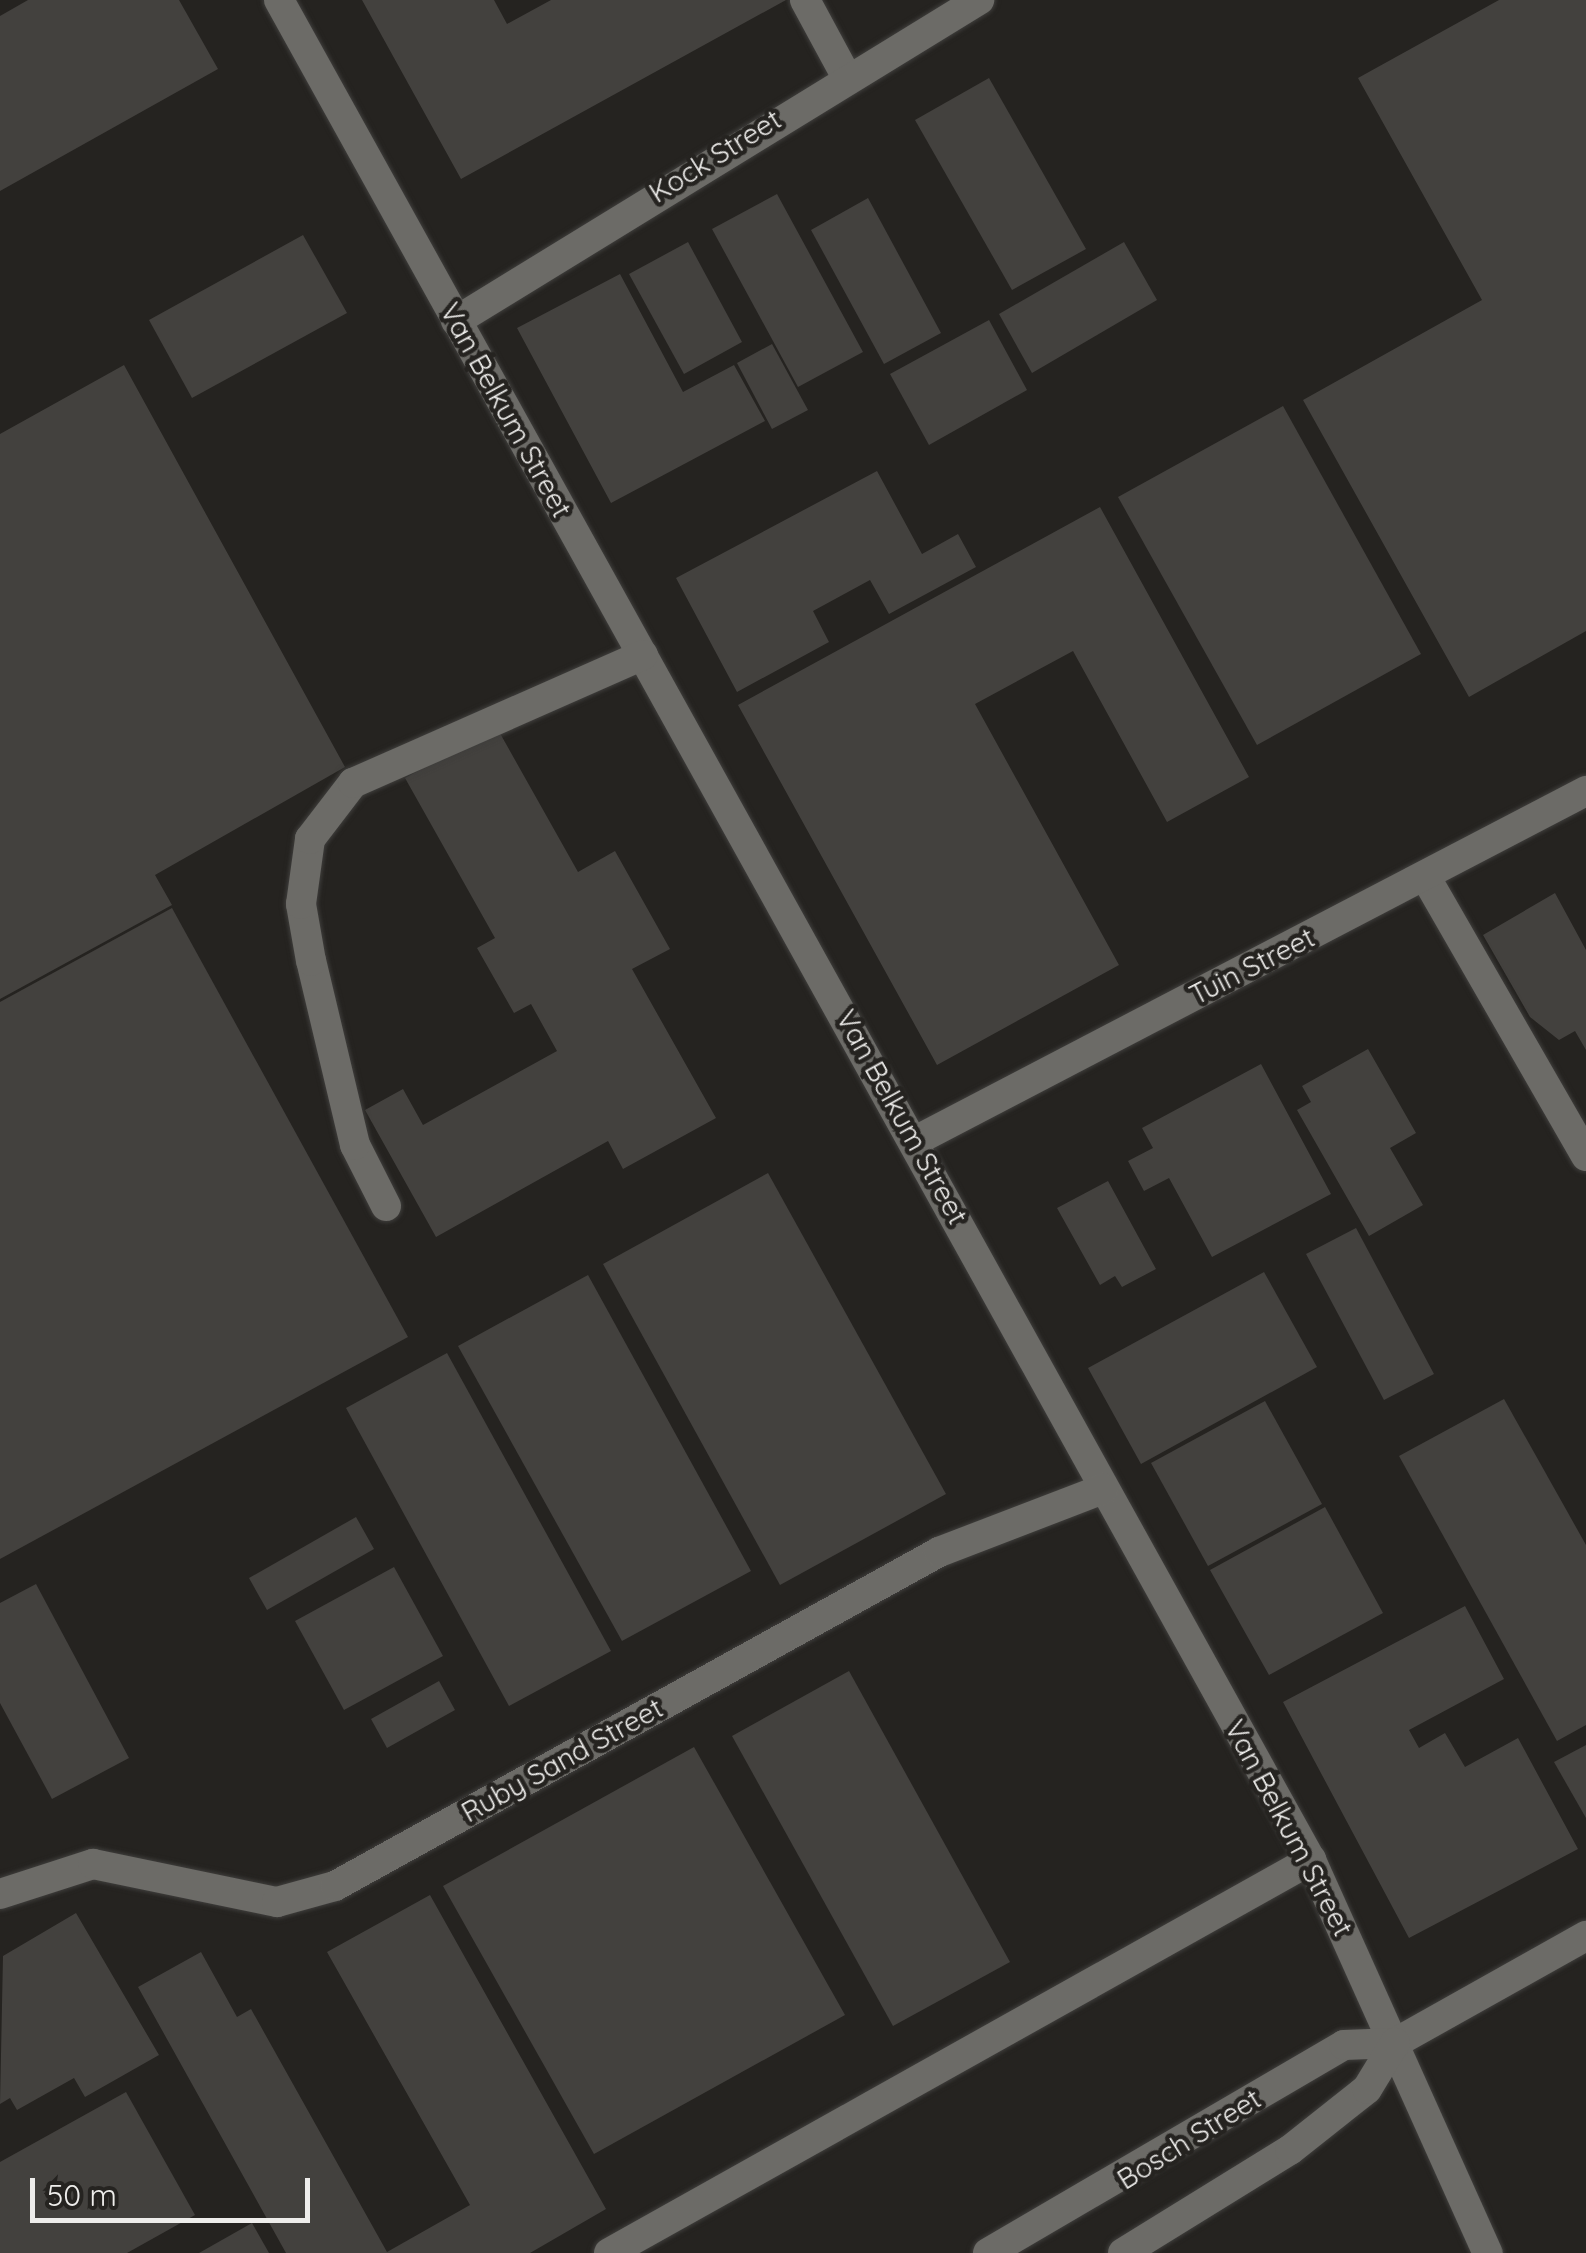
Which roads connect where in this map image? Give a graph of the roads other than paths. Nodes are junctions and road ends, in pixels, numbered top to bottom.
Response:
1 (279, 0) edge
2 (806, 0) edge
3 (978, 0) edge
4 (846, 74) junction
5 (456, 320) junction
6 (643, 655) junction
7 (1586, 791) edge
8 (1425, 876) junction
9 (917, 1140) junction
10 (1586, 1156) edge
11 (386, 1206) dead end
12 (1102, 1489) junction
13 (1311, 1860) junction
14 (0, 1894) edge
15 (1586, 1936) edge
16 (1395, 2043) junction
17 (609, 2253) edge
18 (988, 2253) edge
19 (1124, 2253) edge
20 (1488, 2253) edge

1 - 5 street, Van Belkum Street
2 - 4 street
3 - 4 street, Kock Street
4 - 5 street, Kock Street
5 - 6 street, Van Belkum Street
6 - 9 street, Van Belkum Street
6 - 11 street
7 - 8 street, Tuin Street
8 - 9 street, Tuin Street
8 - 10 street
9 - 12 street, Van Belkum Street
12 - 13 street, Van Belkum Street
12 - 14 street, Ruby Sand Street
13 - 16 street, Van Belkum Street
13 - 17 street
15 - 16 street, Bosch Street
16 - 18 street, Bosch Street
16 - 19 street, Bosch Street
16 - 20 street, Van Belkum Street

